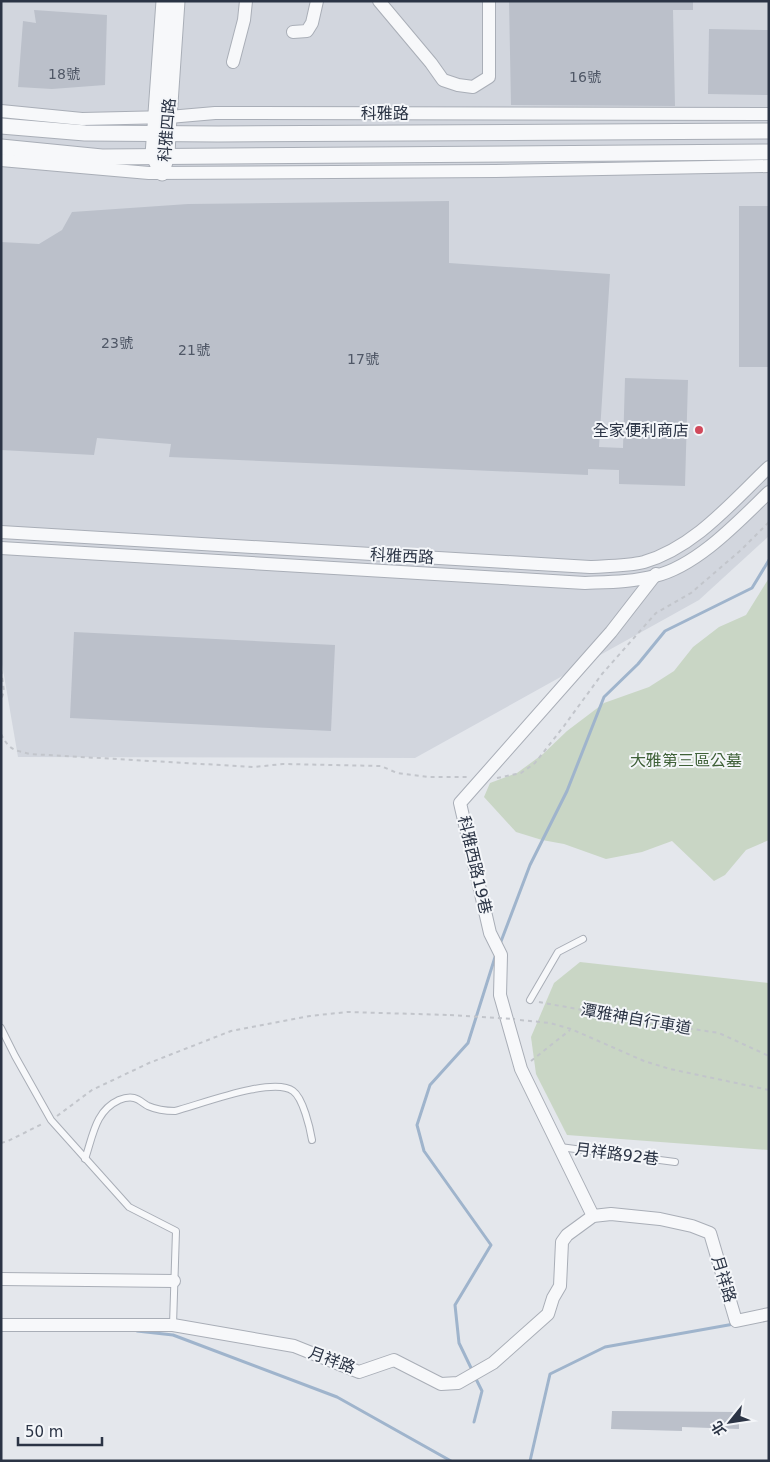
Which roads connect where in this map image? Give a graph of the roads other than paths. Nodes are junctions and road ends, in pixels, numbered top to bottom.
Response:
1 (164, 1) edge
2 (177, 1) edge
3 (246, 1) edge
4 (316, 1) edge
5 (379, 1) edge
6 (489, 1) edge
7 (293, 32) dead end
8 (233, 62) dead end
9 (1, 111) edge
10 (769, 114) edge
11 (162, 125) junction
12 (1, 126) edge
13 (769, 130) edge
14 (1, 147) edge
15 (769, 152) edge
16 (160, 155) junction
17 (1, 160) edge
18 (769, 166) edge
19 (162, 173) junction
20 (769, 466) edge
21 (769, 492) edge
22 (1, 532) edge
23 (1, 548) edge
24 (666, 553) junction
25 (655, 576) junction
26 (583, 939) dead end
27 (530, 1000) road end
28 (1, 1028) edge
29 (312, 1140) dead end
30 (560, 1147) junction
31 (86, 1159) junction
32 (674, 1162) dead end
33 (593, 1216) junction
34 (1, 1279) edge
35 (174, 1281) junction
36 (769, 1314) edge
37 (1, 1325) edge
38 (173, 1325) junction

1 - 11 street, 科雅四路
2 - 11 street, 科雅四路
3 - 8 street
4 - 7 street
5 - 6 street
9 - 11 street, 科雅路
10 - 11 street, 科雅路
11 - 12 street, 科雅路
11 - 13 street, 科雅路
11 - 16 street, 科雅四路
14 - 16 street
15 - 16 street
16 - 19 street, 科雅四路
17 - 19 street
18 - 19 street
20 - 24 street, 科雅西路
21 - 25 street, 科雅西路
22 - 24 street, 科雅西路
23 - 25 street, 科雅西路
24 - 25 street, 科雅西路19巷
25 - 30 street, 科雅西路19巷
26 - 27 lane
28 - 31 lane
29 - 31 lane
30 - 32 lane, 月祥路92巷
30 - 33 street
31 - 35 lane
33 - 36 street, 月祥路
33 - 38 street, 月祥路
34 - 35 street
35 - 38 lane
37 - 38 street, 月祥路

